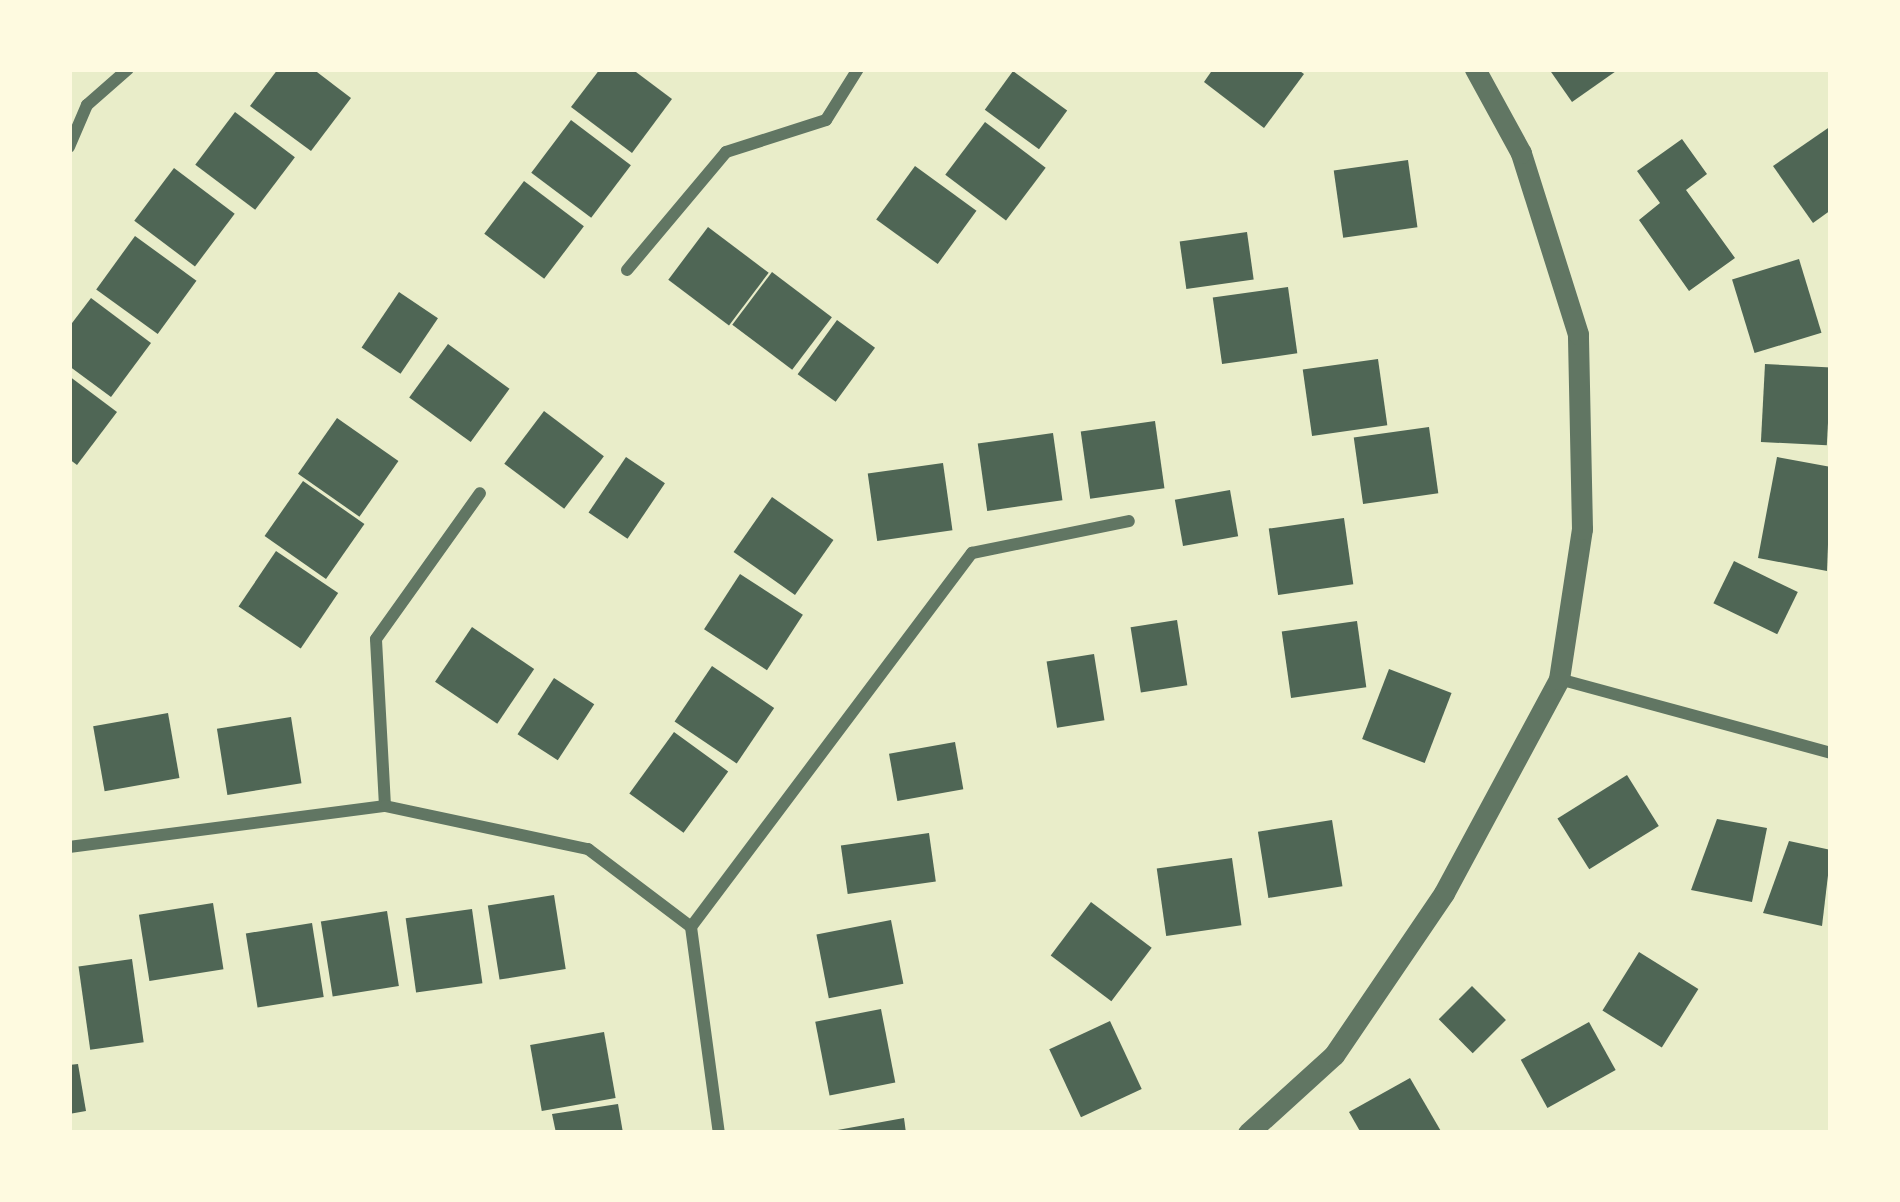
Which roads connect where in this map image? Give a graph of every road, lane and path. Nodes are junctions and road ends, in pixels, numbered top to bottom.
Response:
1 (128, 69) edge
2 (858, 69) edge
3 (1474, 69) edge
4 (69, 147) edge
5 (626, 270) dead end
6 (480, 493) dead end
7 (1129, 521) dead end
8 (1559, 679) junction
9 (1831, 753) edge
10 (385, 806) junction
11 (69, 847) edge
12 (691, 927) junction
13 (719, 1133) edge
14 (1248, 1133) edge

1 - 4 street
2 - 5 street
3 - 8 street
6 - 10 street
7 - 12 street
8 - 9 street
8 - 14 street
10 - 11 street
10 - 12 street
12 - 13 street

